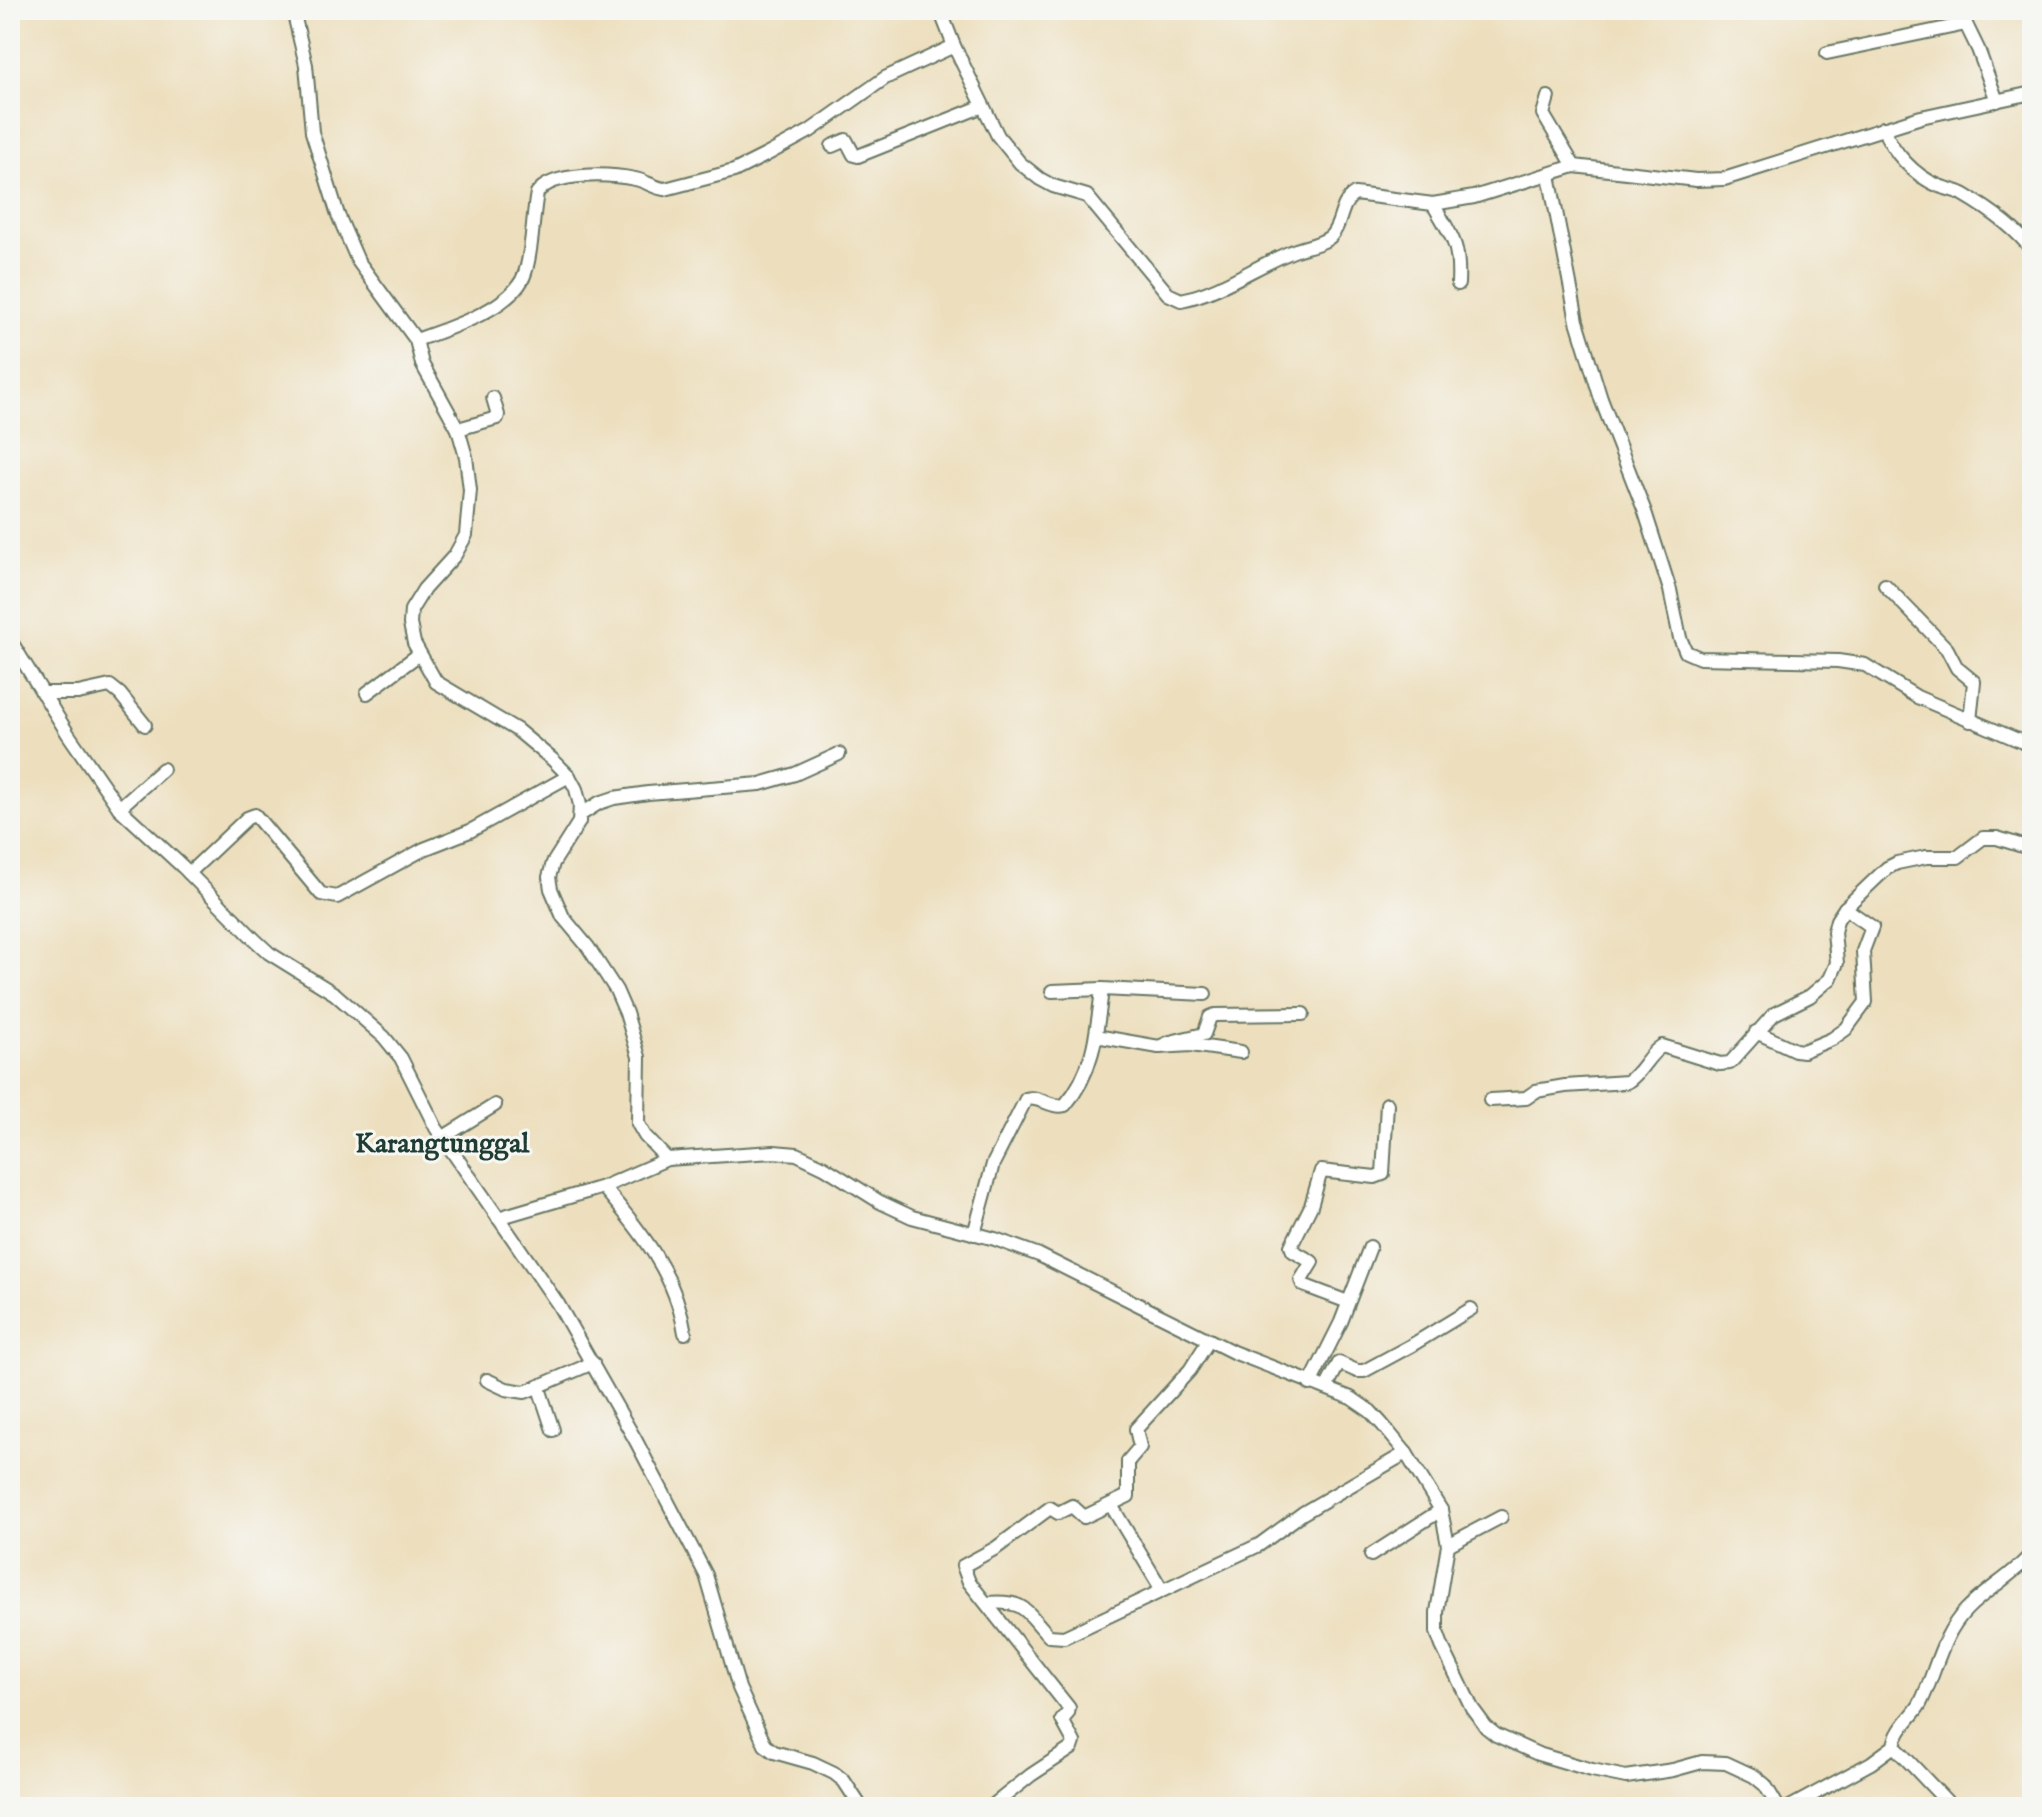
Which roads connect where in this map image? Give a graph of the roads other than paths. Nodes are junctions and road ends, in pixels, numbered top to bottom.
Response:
1 (293, 10) edge
2 (940, 10) edge
3 (1959, 10) edge
4 (1966, 24) junction
5 (954, 46) junction
6 (1827, 53) dead end
7 (2032, 93) edge
8 (1548, 97) dead end
9 (1997, 101) junction
10 (983, 106) junction
11 (1883, 128) junction
12 (832, 146) dead end
13 (1574, 166) junction
14 (1549, 175) junction
15 (1433, 204) junction
16 (2032, 250) edge
17 (1458, 284) dead end
18 (416, 340) junction
19 (493, 398) dead end
20 (458, 429) junction
21 (1885, 585) dead end
22 (10, 640) edge
23 (418, 655) junction
24 (42, 693) junction
25 (367, 693) dead end
26 (1970, 721) junction
27 (145, 725) dead end
28 (2032, 746) edge
29 (839, 754) dead end
30 (163, 769) dead end
31 (569, 776) junction
32 (119, 808) junction
33 (580, 815) junction
34 (2032, 849) edge
35 (189, 873) junction
36 (1845, 908) junction
37 (1102, 989) junction
38 (1052, 991) dead end
39 (1205, 994) dead end
40 (1303, 1014) dead end
41 (1756, 1032) junction
42 (1096, 1036) junction
43 (1159, 1047) junction
44 (1241, 1052) dead end
45 (1490, 1100) dead end
46 (1387, 1104) dead end
47 (495, 1105) dead end
48 (442, 1138) junction
49 (667, 1159) junction
50 (603, 1187) junction
51 (498, 1218) junction
52 (974, 1234) junction
53 (1370, 1247) dead end
54 (1348, 1302) junction
55 (1471, 1309) dead end
56 (685, 1333) dead end
57 (1209, 1340) junction
58 (593, 1363) junction
59 (487, 1380) dead end
60 (1310, 1384) junction
61 (539, 1388) junction
62 (1326, 1388) junction
63 (553, 1430) dead end
64 (1406, 1453) junction
65 (1111, 1505) junction
66 (1441, 1510) junction
67 (1501, 1517) dead end
68 (1448, 1545) junction
69 (2032, 1553) edge
70 (1371, 1555) dead end
71 (1162, 1590) junction
72 (987, 1603) junction
73 (1894, 1746) junction
74 (861, 1807) edge
75 (991, 1807) edge
76 (1778, 1807) edge
77 (1790, 1807) edge
78 (1952, 1807) edge

1 - 18 street
2 - 5 street
3 - 4 street
4 - 6 street
4 - 9 street
5 - 10 street
5 - 18 street
7 - 9 street
8 - 13 street
9 - 11 street
10 - 12 street
10 - 15 street
11 - 13 street
11 - 16 street
13 - 14 street
14 - 15 street
14 - 26 street
15 - 17 street
18 - 20 street
19 - 20 street
20 - 23 street
21 - 26 street
22 - 24 street
23 - 25 street
23 - 31 street
24 - 27 street
24 - 32 street
26 - 28 street
29 - 33 street
30 - 32 street
31 - 33 street
31 - 35 street
32 - 35 street
33 - 49 street
34 - 36 street
35 - 48 street
36 - 41 street
36 - 41 street
37 - 38 street
37 - 39 street
37 - 42 street
40 - 43 street
41 - 45 street
42 - 43 street
42 - 52 street
43 - 44 street
46 - 54 street
47 - 48 street
48 - 51 street
49 - 50 street
49 - 52 street
50 - 51 street
50 - 56 street
51 - 58 street
52 - 57 street
53 - 54 street
54 - 60 street
55 - 62 street
57 - 60 street
57 - 65 street
58 - 61 street
58 - 74 street
59 - 61 street
60 - 62 street
61 - 63 street
62 - 64 street
64 - 66 street
64 - 71 street
65 - 71 street
65 - 72 street
66 - 68 street
66 - 70 street
67 - 68 street
68 - 76 street
69 - 73 street
71 - 72 street
72 - 75 street
73 - 77 street
73 - 78 street

